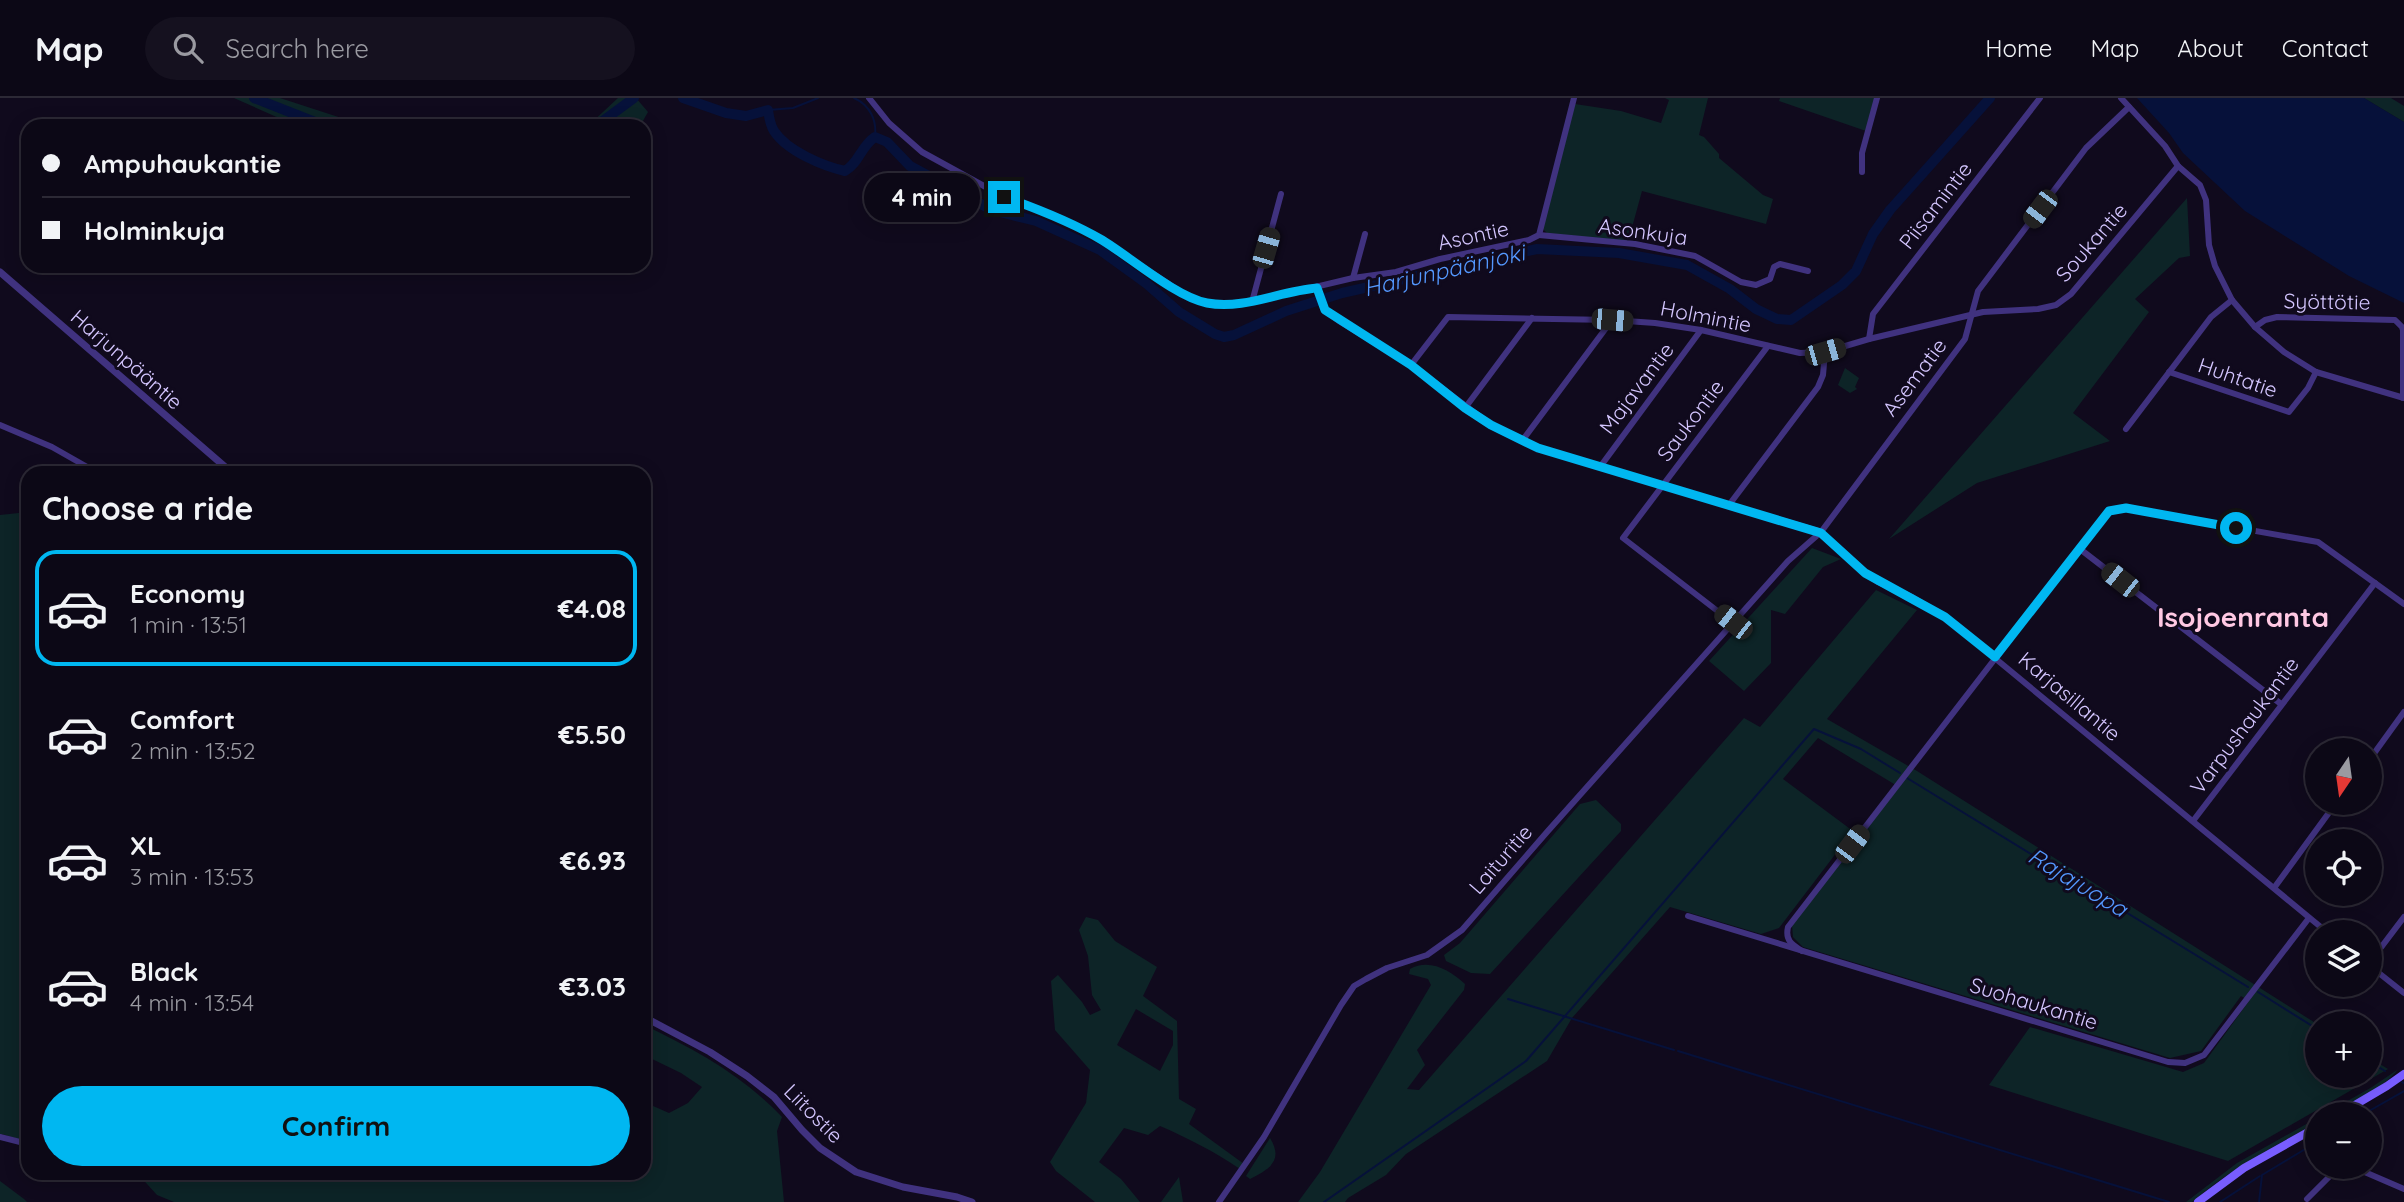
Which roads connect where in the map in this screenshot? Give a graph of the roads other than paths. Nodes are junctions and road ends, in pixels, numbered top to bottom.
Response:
1 (869, 98) edge
2 (1574, 98) edge
3 (1877, 98) edge
4 (2040, 98) edge
5 (2122, 98) edge
6 (2129, 107) junction
7 (2178, 166) junction
8 (1862, 172) dead end
9 (1281, 194) dead end
10 (1365, 234) dead end
11 (1539, 235) junction
12 (1808, 271) dead end
13 (0, 272) edge
14 (1353, 278) junction
15 (1318, 291) junction
16 (2232, 300) junction
17 (1252, 302) junction
18 (1971, 314) junction
19 (1532, 317) junction
20 (1612, 320) junction
21 (2255, 327) junction
22 (1701, 330) junction
23 (1869, 339) junction
24 (1768, 346) junction
25 (1825, 352) junction
26 (1411, 365) junction
27 (2169, 372) junction
28 (2316, 372) junction
29 (2404, 398) edge
30 (1465, 408) junction
31 (0, 425) edge
32 (2126, 429) dead end
33 (1522, 441) junction
34 (85, 466) edge
35 (224, 466) edge
36 (1600, 467) junction
37 (1662, 485) junction
38 (1729, 505) junction
39 (1821, 533) junction
40 (2080, 548) junction
41 (2375, 583) junction
42 (2404, 604) edge
43 (1733, 622) junction
44 (1995, 657) junction
45 (2281, 704) junction
46 (2404, 712) edge
47 (2382, 742) edge
48 (2327, 816) edge
49 (2193, 821) junction
50 (2274, 888) junction
51 (1688, 916) dead end
52 (2404, 917) edge
53 (2309, 918) junction
54 (2312, 920) edge
55 (2382, 947) edge
56 (1802, 951) junction
57 (2382, 974) edge
58 (2404, 993) edge
59 (651, 1021) edge
60 (2404, 1074) edge
61 (2360, 1102) edge
62 (2305, 1133) edge
63 (0, 1136) edge
64 (21, 1142) edge
65 (2327, 1179) edge
66 (2381, 1179) edge
67 (2404, 1189) edge
68 (2306, 1199) dead end
69 (972, 1202) edge
70 (1219, 1202) edge
71 (2197, 1202) edge

1 - 17 street, Asontie
2 - 11 street, Asontie
3 - 8 street
4 - 23 street, Piisamintie
5 - 6 street
6 - 7 street
6 - 18 street, Asematie
7 - 16 street
7 - 18 street, Soukantie
9 - 17 street
10 - 14 street
11 - 12 street, Asonkuja
11 - 14 street, Asontie
13 - 35 street, Harjunpääntie
14 - 15 street, Asontie
15 - 17 street, Asontie
15 - 26 street, Karjasillantie
16 - 21 street
16 - 27 street, Huhtatie
18 - 23 street, Holmintie
18 - 39 street, Asematie
19 - 20 street, Holmintie
19 - 26 street, Holmintie
19 - 30 street
20 - 22 street, Holmintie
20 - 33 street
21 - 28 street
21 - 29 street, Syöttötie
22 - 24 street, Holmintie
22 - 36 street, Majavantie
23 - 25 street, Holmintie
24 - 25 street, Holmintie
24 - 37 street, Saukontie
25 - 38 street
26 - 30 street, Karjasillantie
27 - 28 street, Huhtatie
27 - 32 street, Huhtatie
28 - 29 street
30 - 33 street, Karjasillantie
31 - 34 street
33 - 36 street, Karjasillantie
36 - 37 street, Karjasillantie
37 - 38 street, Karjasillantie
37 - 43 street, Saukontie
38 - 39 street, Karjasillantie
39 - 43 street, Laituritie
39 - 44 street, Karjasillantie
40 - 41 street
40 - 44 street
40 - 45 street
41 - 42 street
41 - 45 street, Varpushaukantie
43 - 70 street, Laituritie
44 - 49 street, Karjasillantie
44 - 56 street
45 - 49 street, Varpushaukantie
46 - 47 street
48 - 50 street
49 - 50 street, Karjasillantie
50 - 53 street, Karjasillantie
51 - 56 street, Suohaukantie
52 - 55 street
53 - 54 street, Karjasillantie
53 - 56 street, Suohaukantie
57 - 58 street
59 - 69 street, Liitostie
60 - 61 main road
62 - 71 main road
63 - 64 street
65 - 68 street
66 - 67 street

